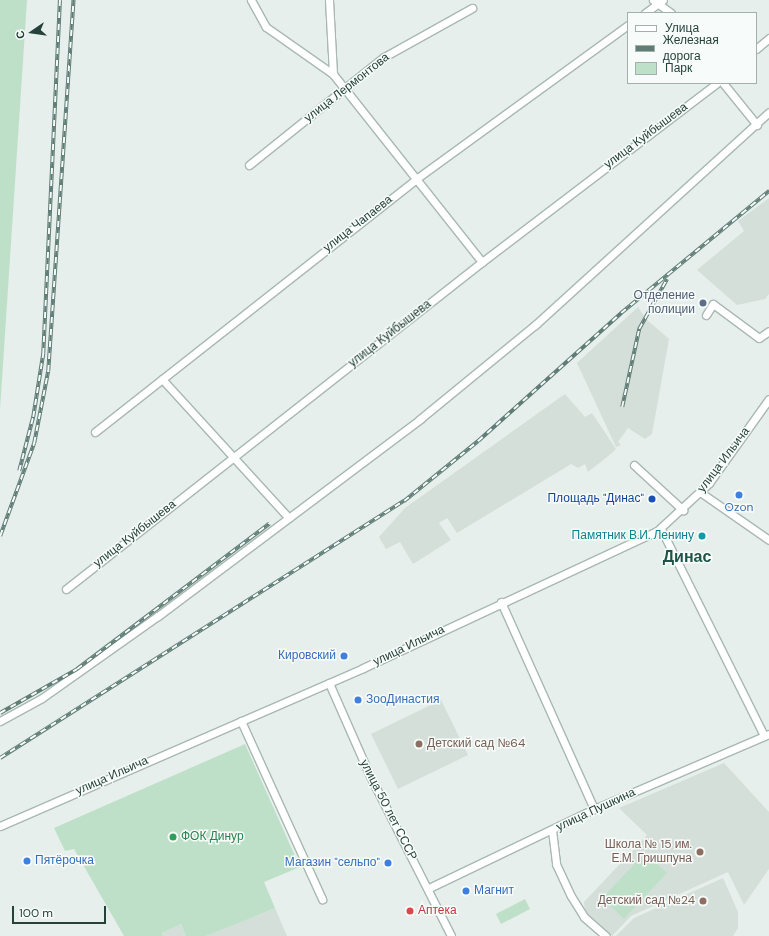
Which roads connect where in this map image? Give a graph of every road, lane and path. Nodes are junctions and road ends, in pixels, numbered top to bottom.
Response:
1 (250, 0) edge
2 (329, 0) edge
3 (658, 1) edge
4 (472, 8) dead end
5 (646, 12) edge
6 (670, 12) edge
7 (627, 26) edge
8 (769, 38) edge
9 (757, 49) edge
10 (333, 74) junction
11 (716, 84) edge
12 (724, 84) edge
13 (346, 89) junction
14 (769, 112) edge
15 (756, 125) junction
16 (249, 165) dead end
17 (416, 179) junction
18 (482, 262) junction
19 (706, 315) dead end
20 (769, 331) edge
21 (162, 379) junction
22 (769, 399) edge
23 (96, 432) dead end
24 (232, 457) junction
25 (634, 465) dead end
26 (700, 492) junction
27 (683, 510) junction
28 (289, 518) junction
29 (661, 529) junction
30 (769, 540) edge
31 (66, 589) dead end
32 (501, 602) junction
33 (329, 683) junction
34 (0, 721) edge
35 (240, 722) junction
36 (767, 735) edge
37 (594, 809) junction
38 (0, 826) edge
39 (552, 830) junction
40 (429, 888) junction
41 (322, 899) dead end
42 (451, 936) edge
43 (606, 936) edge

1 - 10 street
2 - 10 street
3 - 5 street
3 - 6 street
4 - 13 street, улица Лермонтова
7 - 17 street, улица Чапаева
8 - 9 street
10 - 13 street
11 - 18 street, улица Куйбышева
12 - 15 street
13 - 16 street, улица Лермонтова
13 - 17 street
14 - 15 street
15 - 28 street
17 - 18 street
17 - 21 street, улица Чапаева
18 - 24 street, улица Куйбышева
19 - 20 street
21 - 23 street, улица Чапаева
21 - 24 street
22 - 26 street, улица Ильича
24 - 28 street
24 - 31 street, улица Куйбышева
25 - 27 street
26 - 27 street, улица Ильича
26 - 30 street
27 - 29 street, улица Ильича
28 - 34 street
29 - 32 street, улица Ильича
29 - 36 street, улица Пушкина
32 - 33 street, улица Ильича
32 - 37 street
33 - 35 street, улица Ильича
33 - 40 street, улица 50 лет СССР
35 - 38 street, улица Ильича
35 - 41 street
36 - 37 street, улица Пушкина
37 - 39 street, улица Пушкина
39 - 40 street, улица Пушкина
39 - 43 street
40 - 42 street, улица 50 лет СССР

